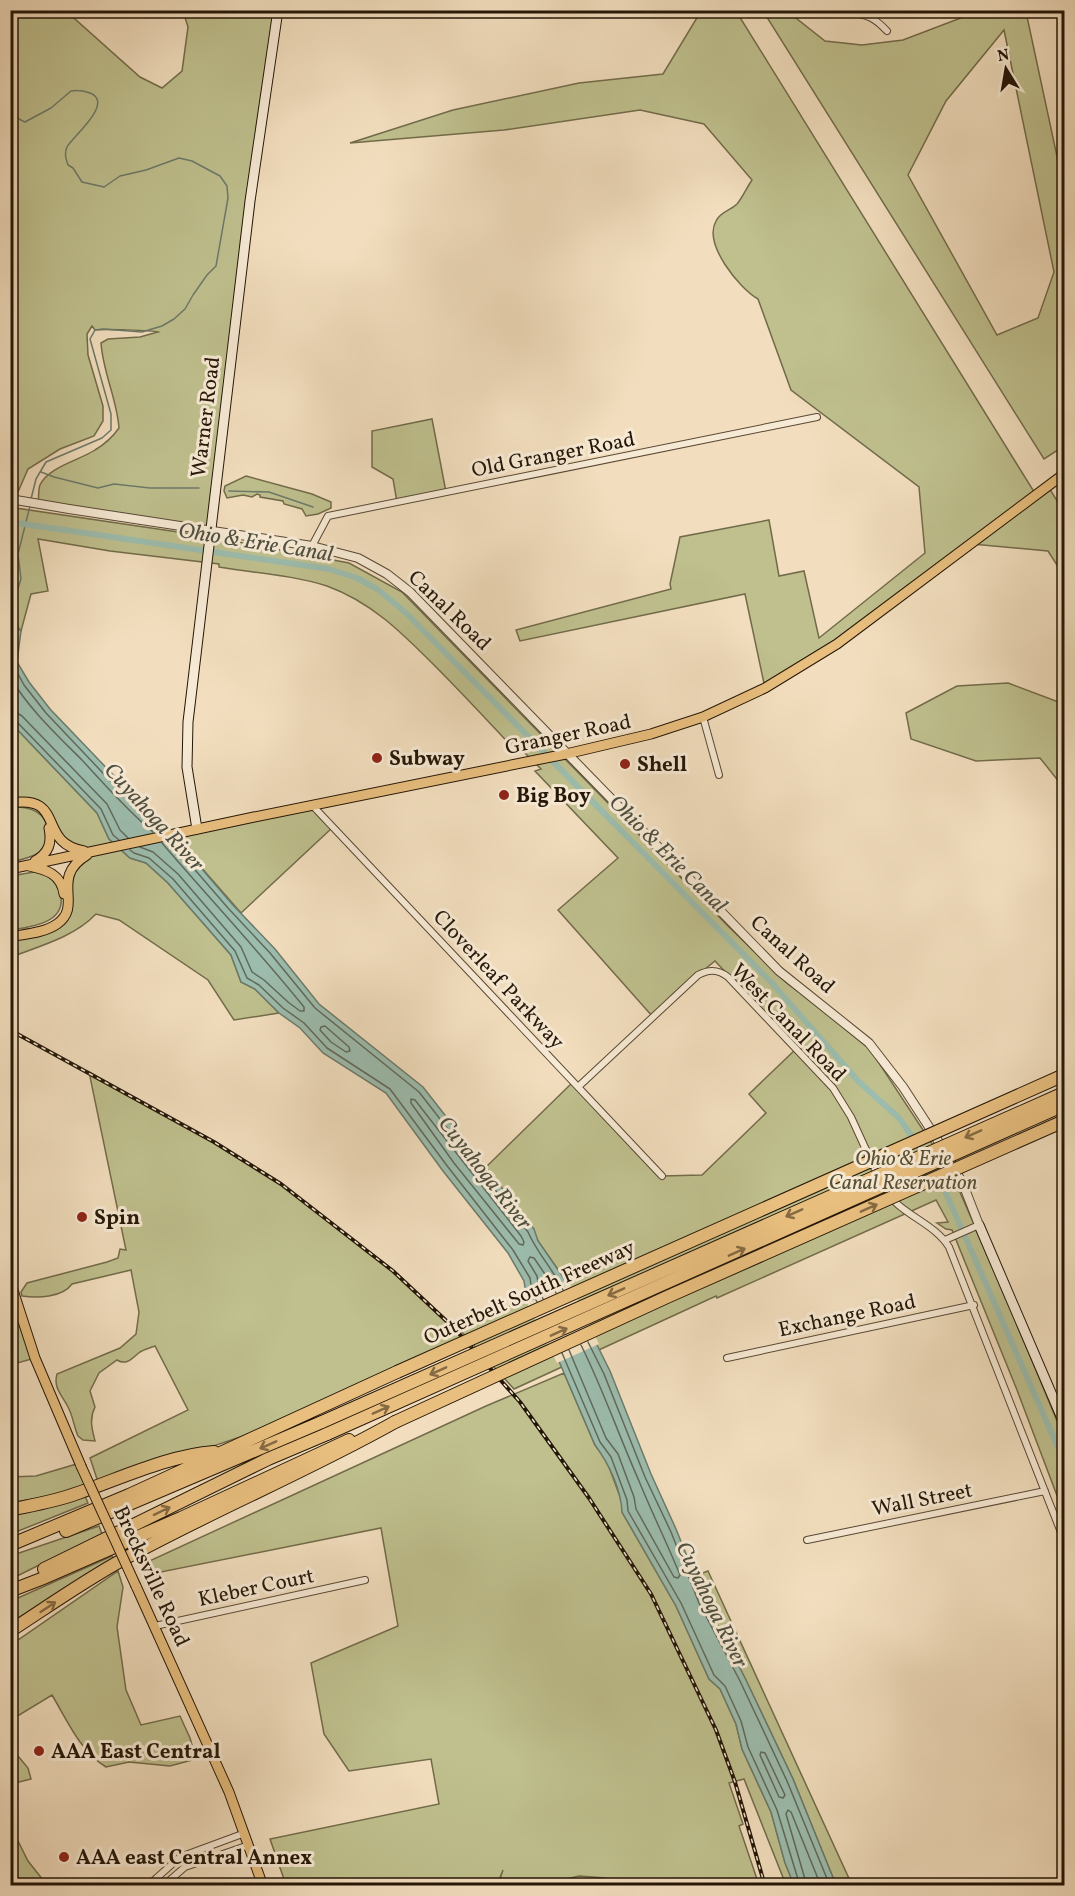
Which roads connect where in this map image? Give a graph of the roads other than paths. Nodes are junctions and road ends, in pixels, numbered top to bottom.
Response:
1 (278, 10) edge
2 (845, 10) edge
3 (866, 12) edge
4 (887, 31) dead end
5 (817, 417) dead end
6 (1065, 474) edge
7 (11, 499) edge
8 (209, 534) junction
9 (312, 546) junction
10 (703, 717) junction
11 (566, 753) junction
12 (718, 776) dead end
13 (10, 805) edge
14 (312, 805) junction
15 (197, 829) junction
16 (93, 852) junction
17 (27, 865) junction
18 (10, 869) edge
19 (10, 935) edge
20 (1065, 1075) edge
21 (578, 1087) junction
22 (1065, 1094) edge
23 (1065, 1105) edge
24 (1065, 1121) edge
25 (662, 1176) dead end
26 (979, 1225) junction
27 (945, 1240) junction
28 (10, 1281) edge
29 (14, 1303) edge
30 (974, 1305) junction
31 (727, 1358) dead end
32 (1065, 1423) edge
33 (335, 1450) junction
34 (223, 1452) junction
35 (99, 1485) junction
36 (1045, 1491) junction
37 (10, 1503) edge
38 (10, 1510) edge
39 (807, 1540) dead end
40 (1065, 1540) edge
41 (10, 1546) edge
42 (365, 1580) dead end
43 (10, 1585) edge
44 (10, 1591) edge
45 (155, 1626) junction
46 (10, 1631) edge
47 (244, 1833) junction
48 (249, 1845) junction
49 (136, 1886) edge
50 (163, 1886) edge
51 (263, 1886) edge

1 - 8 main road, Warner Road
2 - 3 street
3 - 4 street
5 - 9 street, Old Granger Road
6 - 10 main road, Granger Road
7 - 8 street, Canal Road
8 - 9 street, Canal Road
8 - 15 main road, Warner Road
9 - 11 street, Canal Road
10 - 11 main road, Granger Road
10 - 12 street
11 - 14 main road, Granger Road
11 - 26 street, Canal Road
13 - 16 main road
13 - 17 main road
14 - 15 main road, Granger Road
14 - 21 street, Cloverleaf Parkway
15 - 16 main road, Granger Road
16 - 17 main road, Granger Road
16 - 19 main road
17 - 18 main road, Granger Road
17 - 19 main road
20 - 34 highway, Outerbelt South Freeway, bridge
21 - 25 street, Cloverleaf Parkway
21 - 27 street, West Canal Road
22 -> 41 highway, bridge
43 -> 23 highway, bridge
33 -> 24 highway, bridge
26 - 27 street
26 - 32 main road, Canal Road
27 - 30 street, West Canal Road
28 - 29 main road, Brecksville Road
29 - 45 main road, Brecksville Road, bridge
30 - 31 street, Exchange Road
30 - 36 street, West Canal Road
33 - 44 highway
46 -> 33 highway
34 - 35 highway
34 - 41 highway, Outerbelt South Freeway
35 - 37 highway
35 - 38 highway
36 - 39 street, Wall Street
36 - 40 street, West Canal Road
42 - 45 street, Kleber Court
45 - 47 main road, Brecksville Road
47 - 48 main road, Brecksville Road
47 - 49 street
48 - 50 street
48 - 51 main road, Brecksville Road

